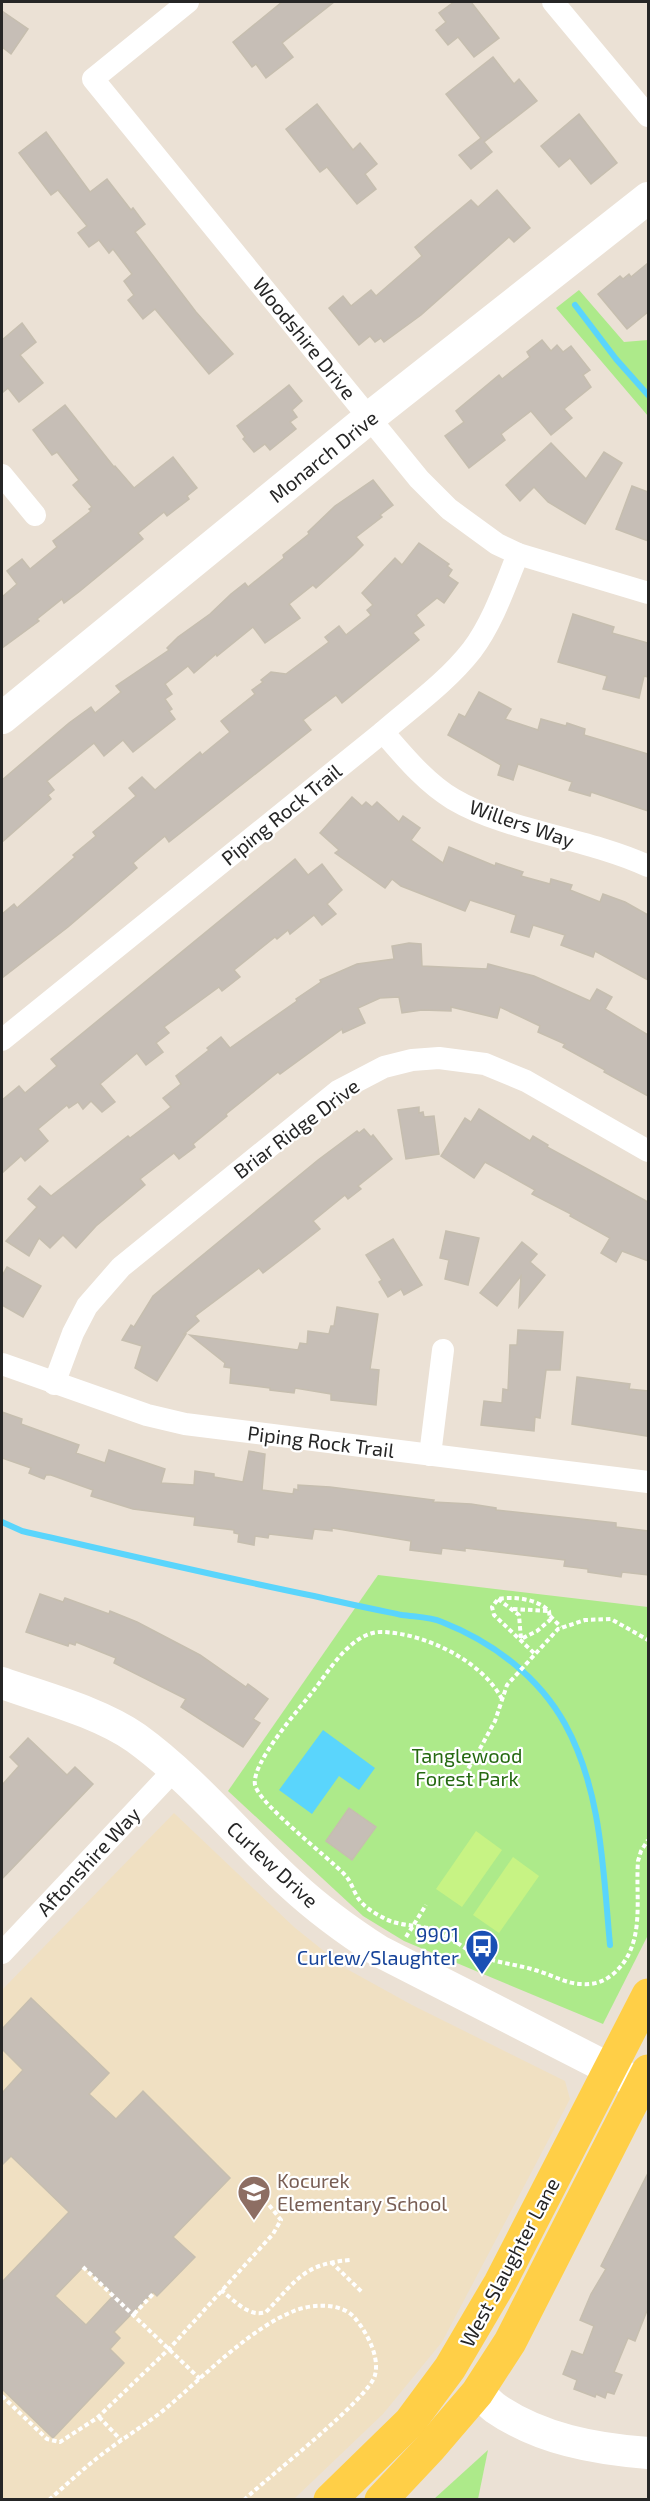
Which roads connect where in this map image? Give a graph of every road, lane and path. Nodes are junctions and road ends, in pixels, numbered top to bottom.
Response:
1 (188, 2) edge
2 (553, 2) edge
3 (648, 116) edge
4 (648, 198) edge
5 (369, 418) junction
6 (2, 475) edge
7 (35, 515) dead end
8 (518, 554) junction
9 (648, 593) edge
10 (2, 718) edge
11 (383, 732) junction
12 (648, 866) edge
13 (2, 1040) edge
14 (648, 1151) edge
15 (442, 1350) dead end
16 (2, 1364) edge
17 (54, 1384) junction
18 (430, 1455) junction
19 (648, 1482) edge
20 (498, 1599) junction
21 (513, 1609) junction
22 (550, 1613) junction
23 (561, 1628) junction
24 (520, 1639) junction
25 (648, 1640) edge
26 (535, 1654) junction
27 (2, 1683) edge
28 (502, 1699) junction
29 (175, 1769) junction
30 (449, 1791) dead end
31 (648, 1840) edge
32 (426, 1905) dead end
33 (412, 1927) junction
34 (404, 1941) dead end
35 (2, 1953) edge
36 (648, 1995) edge
37 (610, 2070) junction
38 (646, 2082) edge
39 (269, 2205) dead end
40 (350, 2260) dead end
41 (330, 2262) junction
42 (83, 2267) dead end
43 (221, 2290) junction
44 (154, 2293) dead end
45 (363, 2293) dead end
46 (134, 2314) junction
47 (170, 2348) junction
48 (200, 2379) junction
49 (477, 2392) junction
50 (2, 2396) edge
51 (99, 2416) junction
52 (121, 2440) junction
53 (648, 2453) edge
54 (49, 2499) edge
55 (244, 2499) edge
56 (330, 2499) edge
57 (381, 2499) edge

1 - 5 street, Woodshire Drive
2 - 3 street
4 - 5 street, Monarch Drive
5 - 8 street, Woodshire Drive
5 - 10 street, Monarch Drive
6 - 7 street
8 - 9 street, Woodshire Drive
8 - 11 street, Piping Rock Trail
11 - 12 street, Willers Way
11 - 13 street, Piping Rock Trail
14 - 17 street, Briar Ridge Drive
15 - 18 street
16 - 17 street, Piping Rock Trail
17 - 18 street, Piping Rock Trail
18 - 19 street, Piping Rock Trail
20 - 21 path
20 - 22 path
20 - 24 path
21 - 22 path
21 - 24 path
22 - 23 path
22 - 24 path
23 - 25 path
23 - 26 path
24 - 26 path
26 - 28 path
27 - 29 street, Curlew Drive
28 - 30 path
28 - 33 path
29 - 35 street, Aftonshire Way
29 - 37 street, Curlew Drive
31 - 33 path
32 - 33 path
33 - 34 path
36 - 37 main road, West Slaughter Lane
37 - 38 street, Curlew Drive
37 - 56 main road, West Slaughter Lane
38 - 49 main road, West Slaughter Lane
39 - 43 path
40 - 41 path
41 - 43 path
41 - 45 path
42 - 46 path
43 - 47 path
44 - 46 path
46 - 47 path
47 - 48 path
47 - 51 path
48 - 52 path
48 - 55 path
49 - 53 street
49 - 57 main road, West Slaughter Lane
50 - 51 path
51 - 52 path
52 - 54 path

